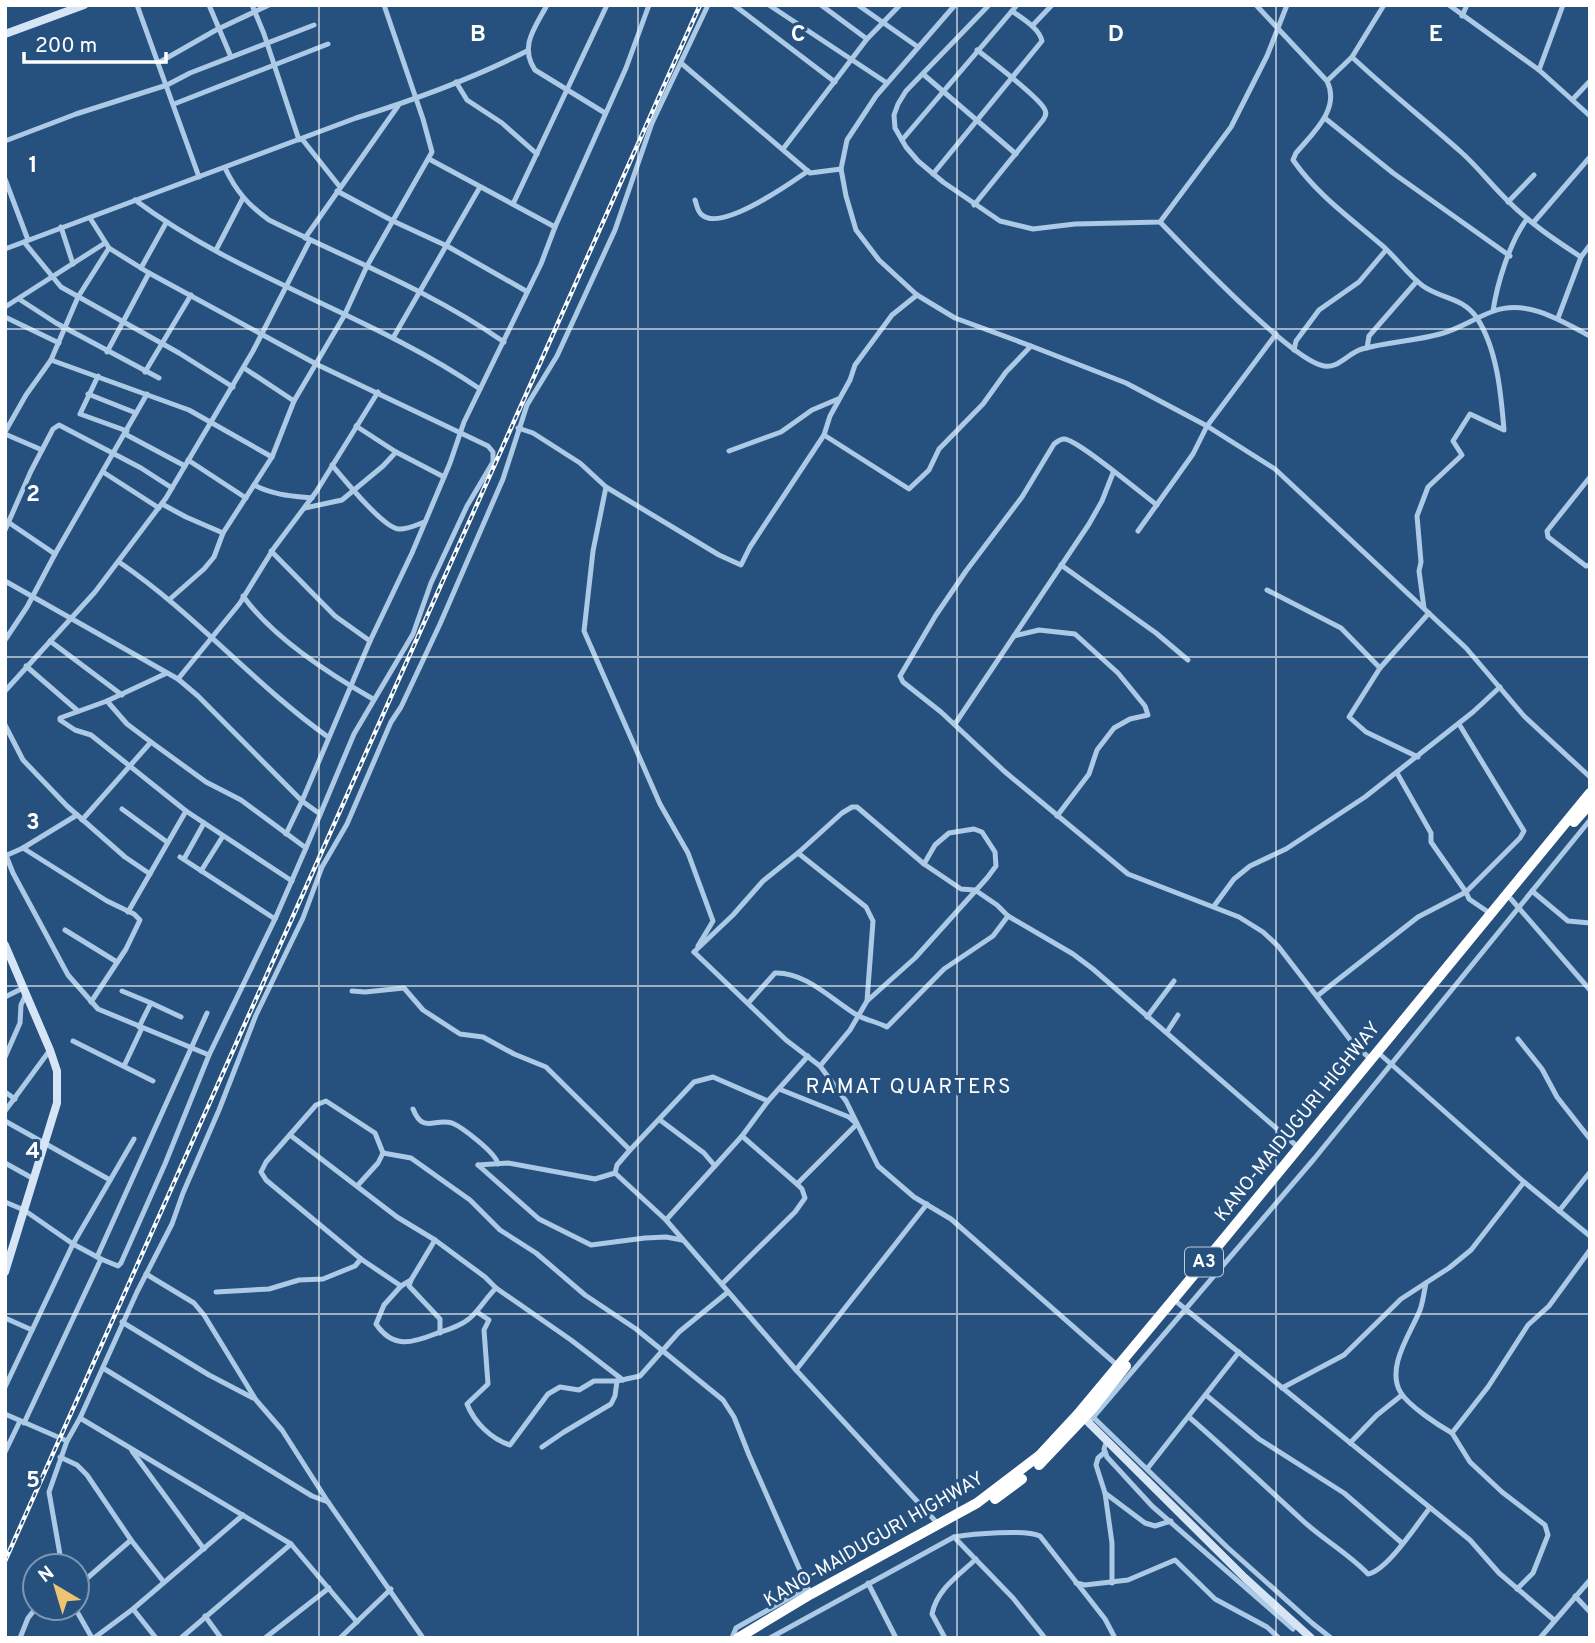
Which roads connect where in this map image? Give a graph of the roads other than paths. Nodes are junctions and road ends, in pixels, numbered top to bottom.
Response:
1 (84, 5) edge
2 (136, 5) edge
3 (209, 5) edge
4 (252, 5) edge
5 (269, 5) edge
6 (384, 5) edge
7 (547, 5) edge
8 (607, 5) edge
9 (649, 5) edge
10 (708, 5) edge
11 (734, 5) edge
12 (769, 5) edge
13 (821, 5) edge
14 (858, 5) edge
15 (900, 5) edge
16 (955, 5) edge
17 (989, 5) edge
18 (1052, 5) edge
19 (1256, 5) edge
20 (1287, 5) edge
21 (1384, 5) edge
22 (1449, 5) edge
23 (1467, 5) edge
24 (1563, 5) edge
25 (1015, 8) edge
26 (255, 14) junction
27 (1462, 16) junction
28 (883, 22) junction
29 (314, 25) dead end
30 (1032, 26) junction
31 (1277, 27) junction
32 (220, 29) junction
33 (5, 34) edge
34 (867, 39) junction
35 (267, 44) junction
36 (328, 44) dead end
37 (918, 47) junction
38 (978, 50) junction
39 (527, 51) junction
40 (231, 57) junction
41 (1352, 57) junction
42 (851, 60) junction
43 (158, 63) junction
44 (681, 63) junction
45 (275, 65) junction
46 (1539, 70) junction
47 (923, 74) junction
48 (1010, 78) junction
49 (1327, 81) junction
50 (1590, 81) edge
51 (456, 82) junction
52 (835, 82) junction
53 (887, 83) junction
54 (167, 85) junction
55 (567, 91) junction
56 (942, 92) junction
57 (416, 97) junction
58 (1573, 99) junction
59 (174, 104) junction
60 (398, 106) junction
61 (605, 113) junction
62 (1590, 116) edge
63 (1326, 119) junction
64 (976, 121) junction
65 (300, 140) junction
66 (902, 140) junction
67 (5, 141) edge
68 (783, 149) junction
69 (537, 154) junction
70 (1016, 154) junction
71 (1590, 157) edge
72 (429, 159) junction
73 (225, 168) junction
74 (841, 169) junction
75 (807, 171) junction
76 (933, 174) junction
77 (1534, 175) dead end
78 (199, 177) junction
79 (5, 179) edge
80 (480, 187) junction
81 (339, 189) junction
82 (243, 198) junction
83 (135, 200) junction
84 (695, 200) dead end
85 (1508, 202) junction
86 (513, 204) junction
87 (974, 205) junction
88 (90, 218) junction
89 (393, 221) junction
90 (1530, 221) junction
91 (1160, 222) junction
92 (166, 223) junction
93 (61, 227) junction
94 (555, 227) junction
95 (308, 239) junction
96 (26, 241) junction
97 (107, 245) junction
98 (1590, 245) edge
99 (447, 246) junction
100 (5, 249) edge
101 (216, 250) junction
102 (1387, 250) junction
103 (1510, 256) junction
104 (1581, 257) junction
105 (73, 264) junction
106 (367, 266) junction
107 (141, 268) junction
108 (149, 273) junction
109 (52, 278) junction
110 (1417, 281) junction
111 (288, 288) junction
112 (420, 290) junction
113 (526, 291) junction
114 (191, 295) junction
115 (917, 295) junction
116 (78, 297) junction
117 (19, 299) junction
118 (5, 307) edge
119 (1493, 311) junction
120 (345, 316) junction
121 (5, 317) edge
122 (1558, 318) junction
123 (1478, 319) junction
124 (122, 323) junction
125 (66, 328) junction
126 (263, 333) junction
127 (1276, 334) junction
128 (1590, 336) edge
129 (393, 338) junction
130 (504, 342) junction
131 (59, 343) junction
132 (161, 343) junction
133 (1031, 346) junction
134 (1367, 348) junction
135 (1294, 350) junction
136 (107, 352) junction
137 (51, 359) junction
138 (318, 365) junction
139 (244, 368) junction
140 (145, 372) junction
141 (98, 376) junction
142 (159, 378) dead end
143 (233, 387) junction
144 (480, 389) junction
145 (378, 392) junction
146 (88, 394) junction
147 (147, 394) junction
148 (838, 399) junction
149 (295, 401) junction
150 (136, 413) junction
151 (212, 422) junction
152 (356, 426) junction
153 (1207, 426) junction
154 (518, 428) junction
155 (126, 432) junction
156 (5, 433) edge
157 (462, 433) junction
158 (824, 435) junction
159 (42, 450) junction
160 (729, 451) dead end
161 (396, 452) junction
162 (113, 454) junction
163 (272, 457) junction
164 (187, 463) junction
165 (332, 465) junction
166 (103, 472) junction
167 (1113, 473) junction
168 (444, 477) junction
169 (1590, 477) edge
170 (254, 485) junction
171 (606, 486) junction
172 (172, 488) junction
173 (353, 489) junction
174 (246, 498) junction
175 (312, 498) junction
176 (1157, 505) junction
177 (160, 506) junction
178 (305, 508) junction
179 (7, 522) edge
180 (425, 522) junction
181 (5, 530) edge
182 (1138, 531) dead end
183 (223, 533) junction
184 (271, 551) junction
185 (55, 554) junction
186 (119, 562) junction
187 (1061, 565) junction
188 (1590, 565) edge
189 (5, 581) edge
190 (1267, 590) dead end
191 (243, 596) junction
192 (33, 597) junction
193 (170, 599) junction
194 (1427, 611) junction
195 (72, 617) junction
196 (1014, 636) junction
197 (211, 638) junction
198 (5, 640) edge
199 (50, 641) junction
200 (370, 641) junction
201 (1188, 660) dead end
202 (26, 666) junction
203 (1380, 668) junction
204 (167, 673) junction
205 (178, 679) junction
206 (350, 686) junction
207 (1500, 687) junction
208 (5, 691) edge
209 (121, 695) junction
210 (373, 699) junction
211 (107, 701) junction
212 (78, 711) junction
213 (955, 724) junction
214 (1459, 724) junction
215 (5, 726) edge
216 (328, 737) junction
217 (151, 742) junction
218 (1418, 757) junction
219 (129, 767) junction
220 (1397, 773) junction
221 (1590, 777) edge
222 (1590, 793) edge
223 (302, 801) junction
224 (1590, 804) edge
225 (122, 809) dead end
226 (186, 811) junction
227 (320, 814) junction
228 (1058, 816) junction
229 (79, 818) junction
230 (1590, 821) edge
231 (204, 823) junction
232 (286, 834) junction
233 (223, 836) junction
234 (167, 842) junction
235 (23, 848) junction
236 (306, 848) junction
237 (799, 853) junction
238 (6, 855) edge
239 (924, 864) junction
240 (201, 871) junction
241 (150, 874) junction
242 (292, 881) junction
243 (975, 890) junction
244 (1532, 891) junction
245 (1466, 892) junction
246 (1511, 899) junction
247 (1214, 906) junction
248 (1520, 906) junction
249 (128, 912) junction
250 (1491, 914) junction
251 (1008, 916) junction
252 (275, 919) junction
253 (1590, 923) edge
254 (65, 930) dead end
255 (5, 945) edge
256 (694, 952) junction
257 (117, 962) junction
258 (1174, 981) dead end
259 (1590, 990) edge
260 (25, 991) junction
261 (122, 991) dead end
262 (352, 991) dead end
263 (1317, 996) junction
264 (5, 997) edge
265 (866, 1001) junction
266 (91, 1002) junction
267 (749, 1002) junction
268 (151, 1003) junction
269 (207, 1013) dead end
270 (1178, 1015) dead end
271 (859, 1016) junction
272 (181, 1017) dead end
273 (1147, 1017) junction
274 (140, 1028) junction
275 (1167, 1032) junction
276 (1518, 1039) dead end
277 (73, 1041) dead end
278 (191, 1048) junction
279 (50, 1050) junction
280 (209, 1055) junction
281 (808, 1056) junction
282 (5, 1057) edge
283 (1377, 1058) junction
284 (1392, 1064) junction
285 (124, 1066) junction
286 (820, 1066) junction
287 (153, 1081) dead end
288 (779, 1089) junction
289 (5, 1092) edge
290 (15, 1098) junction
291 (768, 1101) junction
292 (413, 1110) dead end
293 (5, 1111) edge
294 (660, 1120) junction
295 (5, 1122) edge
296 (857, 1124) junction
297 (290, 1135) junction
298 (742, 1136) junction
299 (134, 1139) dead end
300 (1590, 1139) edge
301 (43, 1143) junction
302 (1299, 1148) junction
303 (630, 1150) junction
304 (383, 1153) junction
305 (5, 1163) edge
306 (498, 1164) junction
307 (715, 1166) junction
308 (1590, 1172) edge
309 (615, 1173) junction
310 (34, 1179) junction
311 (110, 1180) junction
312 (1524, 1182) junction
313 (797, 1184) junction
314 (358, 1185) junction
315 (5, 1202) edge
316 (927, 1204) junction
317 (24, 1210) junction
318 (1559, 1211) junction
319 (666, 1220) junction
320 (1590, 1236) edge
321 (435, 1240) junction
322 (682, 1240) junction
323 (73, 1244) junction
324 (1590, 1250) edge
325 (99, 1258) junction
326 (361, 1259) junction
327 (5, 1272) edge
328 (146, 1274) junction
329 (411, 1280) junction
330 (1426, 1283) junction
331 (722, 1284) junction
332 (401, 1286) junction
333 (496, 1288) junction
334 (216, 1292) dead end
335 (728, 1292) junction
336 (1181, 1306) junction
337 (477, 1312) junction
338 (5, 1318) edge
339 (122, 1322) junction
340 (32, 1331) junction
341 (440, 1333) junction
342 (661, 1349) junction
343 (1239, 1352) junction
344 (1118, 1366) junction
345 (103, 1368) junction
346 (796, 1370) junction
347 (620, 1381) junction
348 (5, 1387) edge
349 (1282, 1388) junction
350 (1206, 1395) junction
351 (1402, 1395) junction
352 (256, 1400) junction
353 (5, 1414) edge
354 (1189, 1417) junction
355 (80, 1418) junction
356 (1089, 1419) junction
357 (22, 1422) junction
358 (1452, 1433) junction
359 (1107, 1440) junction
360 (66, 1441) junction
361 (1350, 1443) junction
362 (542, 1447) dead end
363 (131, 1449) junction
364 (5, 1452) edge
365 (1105, 1452) junction
366 (60, 1457) junction
367 (1147, 1469) junction
368 (1105, 1493) junction
369 (328, 1502) junction
370 (1429, 1509) junction
371 (243, 1515) junction
372 (1171, 1521) junction
373 (939, 1525) junction
374 (954, 1538) junction
375 (131, 1540) junction
376 (1402, 1543) junction
377 (291, 1544) junction
378 (204, 1549) junction
379 (60, 1552) edge
380 (976, 1559) junction
381 (91, 1575) edge
382 (1590, 1580) edge
383 (163, 1581) junction
384 (868, 1583) junction
385 (1074, 1583) junction
386 (1112, 1583) junction
387 (328, 1588) junction
388 (391, 1589) junction
389 (1517, 1589) junction
390 (809, 1591) junction
391 (1575, 1596) junction
392 (133, 1609) junction
393 (1590, 1612) edge
394 (205, 1616) junction
395 (1554, 1620) junction
396 (27, 1622) edge
397 (83, 1622) edge
398 (357, 1622) junction
399 (1293, 1629) dead end
400 (1110, 1630) junction
401 (20, 1638) edge
402 (93, 1638) edge
403 (156, 1638) edge
404 (181, 1638) edge
405 (221, 1638) edge
406 (265, 1638) edge
407 (340, 1638) edge
408 (423, 1638) edge
409 (732, 1638) edge
410 (738, 1638) edge
411 (751, 1638) edge
412 (770, 1638) edge
413 (896, 1638) edge
414 (945, 1638) edge
415 (1045, 1638) edge
416 (1107, 1638) edge
417 (1115, 1638) edge
418 (1279, 1638) edge
419 (1311, 1638) edge
420 (1331, 1638) edge
421 (1539, 1638) edge

1 - 33 street
2 - 43 street
3 - 32 street
4 - 26 street
5 - 26 street
6 - 57 street
7 - 39 street
8 - 55 street
9 - 61 street
10 - 44 street
11 - 52 street
12 - 42 street
13 - 34 street
14 - 28 street
15 - 28 street
16 - 37 street
17 - 47 street
18 - 30 street
19 - 31 street
20 - 31 street
21 - 41 street
22 - 27 street
23 - 27 street
24 - 46 street
25 - 30 street
25 - 38 street
26 - 32 street
26 - 35 street
27 - 46 street
28 - 34 street
28 - 37 street
29 - 35 street
30 - 48 street
31 - 49 street
31 - 91 street
32 - 40 street
32 - 43 street
34 - 42 street
35 - 40 street
35 - 45 street
36 - 45 street
37 - 53 street
38 - 48 street
38 - 56 street
39 - 51 street
39 - 55 street
40 - 54 street
41 - 49 street
41 - 85 street
42 - 52 street
42 - 53 street
43 - 54 street
44 - 68 street
44 - 154 street
45 - 59 street
45 - 65 street
46 - 58 street
47 - 56 street
47 - 66 street
48 - 64 street
48 - 70 street
49 - 63 street
50 - 58 street
51 - 57 street
51 - 69 street
52 - 68 street
53 - 74 street
54 - 59 street
54 - 67 street
55 - 61 street
55 - 69 street
56 - 64 street
56 - 66 street
57 - 60 street
57 - 72 street
58 - 62 street
59 - 78 street
60 - 65 street
60 - 81 street
61 - 94 street
63 - 102 street
63 - 103 street
64 - 70 street
64 - 76 street
65 - 73 street
65 - 81 street
66 - 76 street
68 - 75 street
69 - 86 street
70 - 87 street
71 - 90 street
72 - 80 street
72 - 89 street
73 - 78 street
73 - 82 street
74 - 75 street
74 - 115 street
75 - 84 street
76 - 87 street
77 - 85 street
78 - 83 street
79 - 96 street
80 - 86 street
80 - 99 street
81 - 89 street
81 - 95 street
82 - 95 street
82 - 101 street
83 - 88 street
83 - 92 street
85 - 90 street
86 - 94 street
87 - 91 street
88 - 93 street
88 - 97 street
89 - 99 street
89 - 106 street
90 - 103 street
90 - 104 street
91 - 127 street
92 - 101 street
92 - 107 street
93 - 96 street
93 - 105 street
94 - 113 street
95 - 106 street
95 - 111 street
96 - 100 street
96 - 109 street
97 - 105 street
97 - 107 street
97 - 116 street
98 - 104 street
99 - 112 street
99 - 113 street
101 - 111 street
102 - 110 street
102 - 135 street
103 - 119 street
104 - 122 street
105 - 109 street
106 - 112 street
106 - 120 street
107 - 108 street
108 - 114 street
108 - 124 street
109 - 116 street
109 - 117 street
110 - 123 street
110 - 134 street
111 - 120 street
111 - 126 street
112 - 129 street
112 - 130 street
113 - 130 street
114 - 126 street
114 - 132 street
115 - 133 street
115 - 148 street
116 - 124 street
116 - 125 street
117 - 118 street
117 - 125 street
119 - 122 street
119 - 123 street
120 - 129 street
120 - 138 street
121 - 131 street
122 - 128 street
123 - 134 street
123 - 194 street
124 - 132 street
124 - 136 street
125 - 131 street
125 - 136 street
126 - 138 street
126 - 139 street
127 - 135 street
127 - 153 street
129 - 144 street
130 - 144 street
131 - 137 street
132 - 140 street
132 - 143 street
133 - 153 street
133 - 158 street
134 - 135 street
136 - 140 street
137 - 141 street
137 - 156 street
138 - 145 street
138 - 149 street
139 - 143 street
139 - 149 street
140 - 142 street
141 - 146 street
141 - 147 street
143 - 151 street
144 - 157 street
145 - 152 street
145 - 157 street
146 - 150 street
146 - 155 street
147 - 150 street
147 - 151 street
148 - 158 street
148 - 160 street
149 - 163 street
150 - 155 street
151 - 163 street
151 - 164 street
152 - 161 street
152 - 165 street
153 - 176 street
153 - 194 street
154 - 171 street
154 - 328 street
155 - 162 street
155 - 164 street
156 - 159 street
157 - 168 street
157 - 210 street
158 - 171 street
159 - 162 street
159 - 179 street
161 - 168 street
161 - 173 street
162 - 166 street
162 - 172 street
163 - 170 street
164 - 172 street
164 - 174 street
165 - 173 street
165 - 175 street
166 - 177 street
166 - 185 street
167 - 176 street
167 - 187 street
167 - 213 street
168 - 180 street
169 - 188 street
170 - 174 street
170 - 175 street
171 - 256 street
172 - 177 street
173 - 178 street
173 - 180 street
174 - 183 street
175 - 178 street
176 - 182 street
177 - 183 street
177 - 186 street
178 - 184 street
179 - 181 street
179 - 185 street
180 - 200 street
183 - 193 street
184 - 191 street
184 - 200 street
185 - 192 street
186 - 193 street
186 - 195 street
187 - 196 street
187 - 201 street
189 - 192 street
190 - 203 street
191 - 197 street
191 - 206 street
192 - 195 street
192 - 198 street
193 - 197 street
194 - 203 street
194 - 207 street
195 - 199 street
195 - 204 street
196 - 213 street
196 - 228 street
197 - 205 street
197 - 216 street
199 - 202 street
199 - 209 street
200 - 206 street
202 - 208 street
202 - 212 street
203 - 218 street
204 - 205 street
204 - 209 street
205 - 223 street
206 - 210 street
206 - 216 street
207 - 214 street
207 - 221 street
209 - 211 street
210 - 227 street
211 - 212 street
211 - 217 street
212 - 219 street
213 - 228 street
214 - 218 street
214 - 245 street
215 - 229 street
216 - 223 street
217 - 219 street
217 - 232 street
218 - 220 street
219 - 226 street
219 - 229 street
220 - 245 street
220 - 247 street
222 - 250 highway, KANO-MAIDUGURI HIGHWAY / A3
223 - 227 street
223 - 232 street
224 - 246 highway, KANO-MAIDUGURI HIGHWAY / A3
225 - 234 street
226 - 231 street
226 - 234 street
227 - 236 street
228 - 247 street
229 - 235 street
229 - 241 street
230 - 244 street
231 - 233 street
231 - 240 street
232 - 236 street
233 - 240 street
233 - 242 street
234 - 241 street
235 - 238 street
235 - 249 street
236 - 242 street
237 - 239 street
237 - 256 street
237 - 265 street
238 - 266 street
239 - 243 street
239 - 243 street
240 - 252 street
241 - 249 street
242 - 252 street
243 - 251 street
243 - 265 street
244 - 248 street
244 - 253 street
245 - 250 street
245 - 263 street
246 - 248 street
246 - 283 highway, KANO-MAIDUGURI HIGHWAY / A3
247 - 263 street
248 - 259 street
248 - 284 street
249 - 257 street
250 - 283 highway, KANO-MAIDUGURI HIGHWAY / A3
251 - 271 street
251 - 273 street
252 - 280 street
254 - 257 street
255 - 260 street
256 - 267 street
257 - 266 street
258 - 273 street
260 - 264 street
260 - 279 street
260 - 282 street
261 - 268 street
262 - 303 street
263 - 283 street
265 - 271 street
266 - 274 street
267 - 271 street
267 - 281 street
268 - 272 street
268 - 274 street
269 - 278 street
270 - 275 street
271 - 286 street
273 - 275 street
274 - 278 street
274 - 285 street
275 - 302 street
276 - 300 street
277 - 285 street
278 - 280 street
278 - 325 street
279 - 290 street
279 - 301 street
280 - 325 street
281 - 286 street
281 - 288 street
283 - 284 street
283 - 302 highway, KANO-MAIDUGURI HIGHWAY / A3
283 - 336 highway, KANO-MAIDUGURI HIGHWAY / A3
284 - 312 street
284 - 336 street
285 - 287 street
286 - 296 street
288 - 291 street
288 - 296 street
289 - 290 street
290 - 293 street
291 - 294 street
291 - 298 street
292 - 306 street
294 - 303 street
294 - 307 street
295 - 301 street
296 - 313 street
296 - 316 street
297 - 304 street
297 - 314 street
297 - 326 street
298 - 307 street
298 - 313 street
299 - 311 street
301 - 310 street
301 - 311 street
302 - 344 highway, KANO-MAIDUGURI HIGHWAY / A3
303 - 309 street
304 - 314 street
304 - 342 street
305 - 310 street
306 - 309 street
306 - 322 street
307 - 319 street
308 - 318 street
309 - 319 street
310 - 317 street
311 - 323 street
312 - 318 street
312 - 330 street
313 - 331 street
314 - 321 street
315 - 317 street
316 - 344 street
316 - 346 street
317 - 323 street
317 - 327 street
318 - 320 street
319 - 322 street
321 - 329 street
321 - 333 street
322 - 331 street
323 - 325 street
323 - 340 street
324 - 358 street
325 - 357 street
326 - 332 street
326 - 334 street
328 - 339 street
328 - 352 street
329 - 332 street
329 - 341 street
330 - 349 street
330 - 351 street
331 - 335 street
332 - 341 street
333 - 337 street
333 - 347 street
335 - 342 street
335 - 346 street
336 - 343 street
336 - 356 highway, KANO-MAIDUGURI HIGHWAY / A3
337 - 341 street
337 - 347 street
338 - 340 street
339 - 345 street
339 - 352 street
340 - 348 street
342 - 347 street
342 - 390 street
343 - 349 street
343 - 350 street
344 - 373 highway, KANO-MAIDUGURI HIGHWAY / A3
345 - 355 street
345 - 369 street
346 - 373 street
347 - 362 street
349 - 361 street
350 - 354 street
350 - 376 street
351 - 358 street
351 - 361 street
352 - 369 street
353 - 357 street
354 - 367 street
354 - 376 street
355 - 360 street
355 - 363 street
356 - 359 street
356 - 367 street
356 - 411 highway, KANO-MAIDUGURI HIGHWAY / A3
357 - 360 street
357 - 364 street
358 - 389 street
359 - 365 street
359 - 419 street
360 - 366 street
361 - 370 street
363 - 371 street
363 - 378 street
365 - 368 street
365 - 372 street
366 - 375 street
366 - 379 street
367 - 420 street
368 - 372 street
368 - 386 street
369 - 388 street
370 - 376 street
370 - 389 street
371 - 377 street
371 - 378 street
372 - 399 street
373 - 390 highway, KANO-MAIDUGURI HIGHWAY / A3
374 - 380 street
374 - 384 street
374 - 385 street
375 - 381 street
375 - 383 street
377 - 387 street
377 - 394 street
378 - 383 street
380 - 414 street
380 - 415 street
382 - 391 street
383 - 392 street
384 - 412 street
384 - 413 street
385 - 386 street
385 - 400 street
386 - 418 street
387 - 398 street
387 - 406 street
388 - 398 street
388 - 408 street
389 - 395 street
390 - 409 street
390 - 410 highway, KANO-MAIDUGURI HIGHWAY / A3
391 - 393 street
391 - 395 street
392 - 402 street
392 - 403 street
394 - 404 street
394 - 405 street
395 - 421 street
396 - 401 street
397 - 402 street
398 - 407 street
400 - 416 street
400 - 417 street

